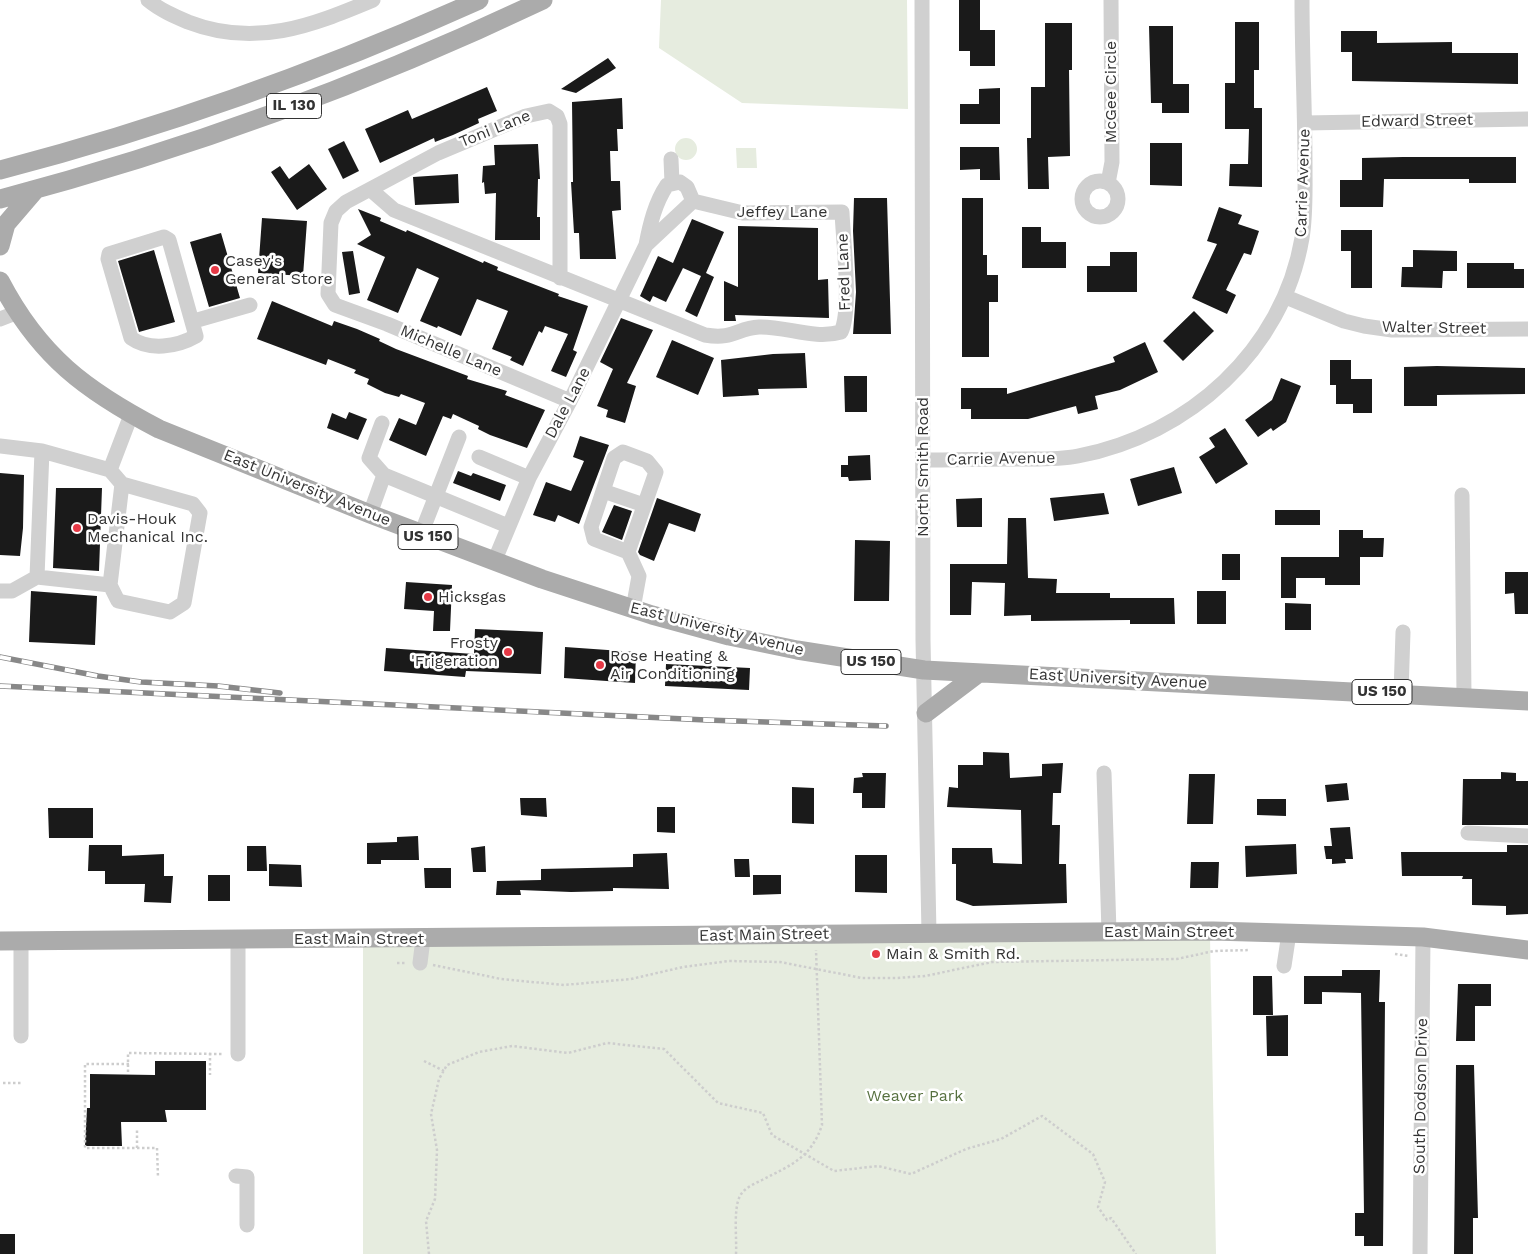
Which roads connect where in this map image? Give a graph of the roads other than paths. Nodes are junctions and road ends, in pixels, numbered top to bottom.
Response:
1 (148, 0) edge
2 (373, 0) edge
3 (479, 0) edge
4 (543, 0) edge
5 (922, 0) edge
6 (1111, 0) edge
7 (1302, 0) edge
8 (1528, 119) edge
9 (1305, 123) junction
10 (671, 159) dead end
11 (0, 170) edge
12 (672, 183) junction
13 (1108, 183) dead end
14 (36, 189) junction
15 (371, 190) junction
16 (0, 199) edge
17 (693, 201) junction
18 (842, 212) joint
19 (646, 245) junction
20 (0, 246) edge
21 (560, 278) junction
22 (0, 281) edge
23 (1286, 297) junction
24 (619, 300) junction
25 (332, 302) joint
26 (250, 305) dead end
27 (18, 312) junction
28 (0, 319) edge
29 (194, 321) junction
30 (1528, 329) edge
31 (570, 400) junction
32 (131, 415) junction
33 (382, 423) dead end
34 (459, 436) dead end
35 (0, 446) edge
36 (42, 451) junction
37 (479, 457) dead end
38 (923, 460) junction
39 (110, 470) junction
40 (384, 475) junction
41 (528, 478) junction
42 (122, 484) junction
43 (603, 492) junction
44 (1462, 495) dead end
45 (436, 496) junction
46 (644, 505) junction
47 (370, 514) junction
48 (508, 526) junction
49 (421, 534) junction
50 (628, 552) junction
51 (494, 562) junction
52 (37, 577) junction
53 (110, 585) junction
54 (0, 591) edge
55 (633, 609) junction
56 (1402, 632) dead end
57 (924, 670) junction
58 (979, 673) junction
59 (1401, 693) junction
60 (1464, 696) junction
61 (1528, 701) edge
62 (926, 714) junction
63 (1104, 773) dead end
64 (1468, 833) dead end
65 (1528, 836) edge
66 (1108, 932) junction
67 (929, 933) junction
68 (1289, 933) junction
69 (1423, 937) junction
70 (422, 939) junction
71 (238, 940) junction
72 (0, 941) edge
73 (21, 941) junction
74 (1528, 950) edge
75 (420, 963) road end
76 (1284, 966) dead end
77 (21, 1036) dead end
78 (238, 1054) road end
79 (236, 1176) dead end
80 (247, 1224) dead end
81 (1420, 1254) edge

1 - 2 street
3 - 11 main road, IL 130
4 - 14 main road, IL 130
5 - 38 street, North Smith Road
6 - 13 street, McGee Circle
7 - 9 street, Carrie Avenue
8 - 9 street, Edward Street
9 - 23 street, Carrie Avenue
10 - 12 street
12 - 17 street
12 - 19 street, Dale Lane
14 - 16 main road
14 - 20 main road
15 - 21 street
15 - 21 street, Toni Lane
15 - 25 street, Toni Lane
17 - 18 street, Jeffey Lane
17 - 19 street, Dale Lane
18 - 24 street, Fred Lane
19 - 24 street, Dale Lane
21 - 24 street
22 - 27 main road, East University Avenue / US 150
23 - 30 street, Walter Street
23 - 38 street, Carrie Avenue
24 - 31 street, Dale Lane
25 - 31 street, Michelle Lane
26 - 29 street
27 - 28 street
27 - 32 main road, East University Avenue / US 150
29 - 29 street
31 - 41 street, Dale Lane
32 - 39 street
32 - 47 main road, East University Avenue / US 150
33 - 40 street
34 - 45 street
35 - 36 street
36 - 39 street
36 - 52 street
37 - 41 street
38 - 57 street, North Smith Road
39 - 42 street
40 - 45 street
40 - 47 street
41 - 48 street, Dale Lane
42 - 53 street
42 - 53 street
43 - 46 street
43 - 46 street
43 - 50 street
44 - 60 street
45 - 48 street
45 - 49 street
46 - 50 street
47 - 49 main road, East University Avenue / US 150
48 - 51 street, Dale Lane
49 - 51 main road, East University Avenue / US 150
50 - 55 street
51 - 55 main road, East University Avenue / US 150
52 - 53 street
52 - 54 street
55 - 57 main road, East University Avenue / US 150
56 - 59 street
57 - 58 main road, East University Avenue / US 150
57 - 62 street, North Smith Road
58 - 59 main road, East University Avenue / US 150
58 - 62 main road
59 - 60 main road, East University Avenue / US 150
60 - 61 main road, East University Avenue / US 150
62 - 67 street, North Smith Road
63 - 66 street
64 - 65 street
66 - 67 main road, East Main Street
66 - 68 main road, East Main Street
67 - 70 main road, East Main Street
68 - 69 main road, East Main Street
68 - 76 street
69 - 74 main road, East Main Street
69 - 81 street, South Dodson Drive
70 - 71 main road, East Main Street
70 - 75 street
71 - 73 main road, East Main Street
71 - 78 street
72 - 73 main road, East Main Street
73 - 77 street
79 - 80 street

